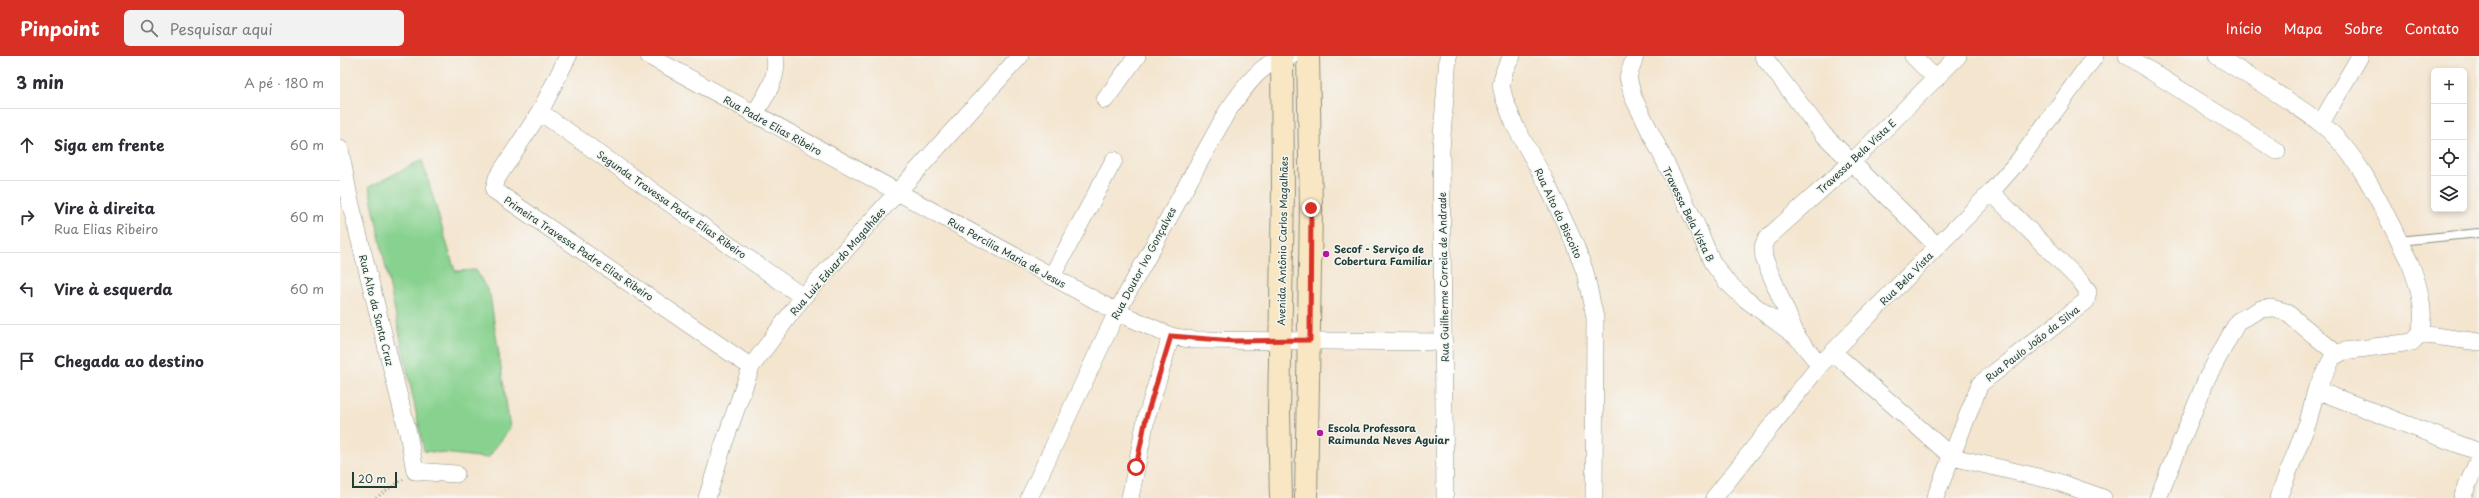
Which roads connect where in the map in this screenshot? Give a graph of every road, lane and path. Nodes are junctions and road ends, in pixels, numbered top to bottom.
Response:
1 (568, 56) edge
2 (648, 56) edge
3 (775, 56) edge
4 (1020, 56) edge
5 (1137, 56) edge
6 (1285, 56) edge
7 (1308, 56) edge
8 (1448, 56) edge
9 (1512, 56) edge
10 (1635, 56) edge
11 (1763, 56) edge
12 (1913, 56) edge
13 (1958, 56) edge
14 (2095, 56) edge
15 (2127, 56) edge
16 (2217, 56) edge
17 (2360, 56) edge
18 (1936, 79) junction
19 (1105, 100) dead end
20 (540, 112) junction
21 (754, 115) junction
22 (2321, 123) junction
23 (340, 149) edge
24 (2277, 151) dead end
25 (1114, 160) dead end
26 (1852, 162) junction
27 (1991, 192) junction
28 (898, 193) junction
29 (2479, 233) edge
30 (2398, 241) junction
31 (1937, 246) junction
32 (1052, 276) junction
33 (803, 297) junction
34 (1117, 312) junction
35 (2419, 334) junction
36 (1171, 336) junction
37 (1797, 337) junction
38 (1280, 339) junction
39 (1310, 340) junction
40 (1444, 342) junction
41 (2479, 342) edge
42 (1833, 352) junction
43 (2337, 354) junction
44 (1820, 365) junction
45 (752, 367) junction
46 (2316, 390) junction
47 (2479, 452) edge
48 (1952, 457) junction
49 (2479, 458) edge
50 (415, 471) junction
51 (456, 474) dead end
52 (376, 498) edge
53 (707, 498) edge
54 (1029, 498) edge
55 (1130, 498) edge
56 (1280, 498) edge
57 (1306, 498) edge
58 (1445, 498) edge
59 (1594, 498) edge
60 (1714, 498) edge
61 (1935, 498) edge
62 (2103, 498) edge
63 (2158, 498) edge
64 (2278, 498) edge
65 (2462, 498) edge

1 - 20 street, Primeira Travessa Padre Elias Ribeiro
2 - 21 street, Rua Padre Elias Ribeiro
3 - 21 street
4 - 28 street, Rua Luiz Eduardo Magalhães
5 - 19 street
6 - 34 street, Rua Doutor Ivo Gonçalves
6 - 38 main road, Avenida Antônio Carlos Magalhães
7 - 39 main road
8 - 40 street, Rua Guilherme Correia de Andrade
9 - 59 street, Rua Alto do Biscoito
10 - 37 street, Travessa Bela Vista B
11 - 26 street
12 - 18 street
13 - 18 street, Travessa Bela Vista E
14 - 27 street, Rua Bela Vista
15 - 24 street
16 - 22 street
17 - 22 street
18 - 26 street, Travessa Bela Vista E
20 - 33 street, Segunda Travessa Padre Elias Ribeiro
20 - 45 street, Primeira Travessa Padre Elias Ribeiro
21 - 28 street, Rua Padre Elias Ribeiro
22 - 30 street
23 - 50 street, Rua Alto da Santa Cruz
25 - 32 street
26 - 31 street
26 - 37 street, Travessa Bela Vista E
27 - 31 street, Rua Bela Vista
27 - 48 street, Rua Paulo João da Silva
28 - 32 street, Rua Percília Maria de Jesus
28 - 33 street, Rua Luiz Eduardo Magalhães
29 - 30 lane
30 - 35 street
31 - 42 street, Rua Bela Vista
32 - 34 street, Rua Percília Maria de Jesus
33 - 45 street, Rua Luiz Eduardo Magalhães
34 - 36 street, Rua Percília Maria de Jesus
34 - 54 street, Rua Doutor Ivo Gonçalves
35 - 41 street
35 - 43 street
36 - 38 street, Rua Percília Maria de Jesus
36 - 55 street
37 - 44 street, Travessa Bela Vista B
38 - 39 street, Rua Percília Maria de Jesus
38 - 56 main road, Avenida Antônio Carlos Magalhães
39 - 40 street, Rua Percília Maria de Jesus
39 - 57 main road
40 - 58 street, Rua Guilherme Correia de Andrade
42 - 44 street, Rua Bela Vista
42 - 48 street
43 - 46 street
43 - 63 street
44 - 60 street, Rua Bela Vista
45 - 53 street, Rua Luiz Eduardo Magalhães
46 - 47 street
46 - 64 street
48 - 61 street, Rua Paulo João da Silva
48 - 62 street
49 - 65 street
50 - 51 street
50 - 52 path

